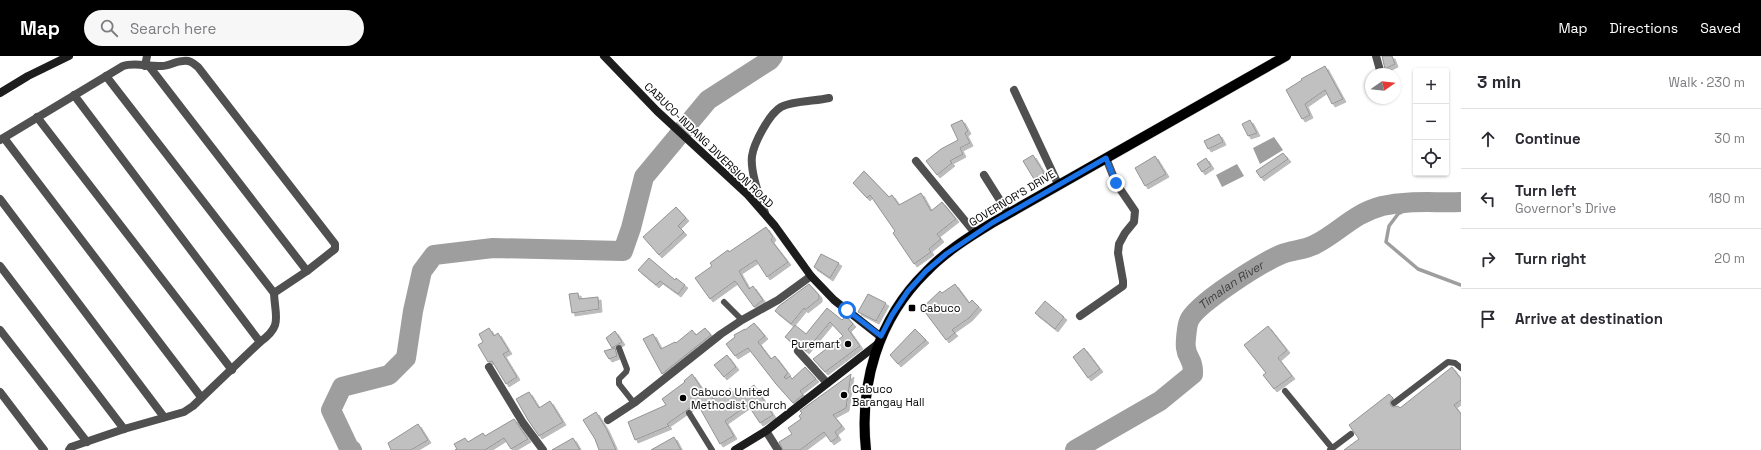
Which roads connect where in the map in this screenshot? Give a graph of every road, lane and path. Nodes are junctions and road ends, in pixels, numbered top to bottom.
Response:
1 (69, 56) edge
2 (147, 56) edge
3 (604, 56) edge
4 (1286, 56) edge
5 (1376, 56) edge
6 (131, 60) edge
7 (147, 66) junction
8 (1379, 68) edge
9 (106, 76) junction
10 (1014, 90) dead end
11 (0, 93) edge
12 (74, 95) junction
13 (829, 98) dead end
14 (37, 117) junction
15 (2, 139) edge
16 (1106, 158) junction
17 (916, 161) dead end
18 (984, 175) dead end
19 (1058, 184) junction
20 (0, 199) edge
21 (765, 213) junction
22 (1008, 213) junction
23 (975, 233) junction
24 (0, 266) edge
25 (307, 271) junction
26 (811, 276) junction
27 (274, 293) junction
28 (724, 302) dead end
29 (1080, 316) dead end
30 (742, 320) junction
31 (0, 330) edge
32 (880, 340) junction
33 (260, 342) junction
34 (619, 348) dead end
35 (798, 351) dead end
36 (490, 367) dead end
37 (1461, 368) edge
38 (232, 370) junction
39 (827, 383) junction
40 (1285, 391) dead end
41 (0, 392) edge
42 (201, 397) junction
43 (634, 403) junction
44 (1394, 404) dead end
45 (689, 413) dead end
46 (164, 417) junction
47 (608, 420) dead end
48 (124, 429) junction
49 (766, 431) junction
50 (1352, 434) dead end
51 (86, 442) junction
52 (1331, 449) edge
53 (44, 450) edge
54 (68, 450) edge
55 (543, 450) edge
56 (712, 450) edge
57 (735, 450) edge
58 (778, 450) edge
59 (866, 450) edge

1 - 11 main road
2 - 7 street
3 - 21 main road, CABUCO-INDANG DIVERSION ROAD
4 - 16 main road, GOVERNOR'S DRIVE
5 - 8 street
6 - 7 street
6 - 9 street
7 - 25 street
7 - 25 street
9 - 12 street
9 - 27 street
10 - 19 street
12 - 14 street
12 - 33 street
13 - 21 street
14 - 15 street
14 - 38 street
15 - 42 street
16 - 19 main road, GOVERNOR'S DRIVE
16 - 29 street
17 - 23 street
18 - 22 street
19 - 22 main road, GOVERNOR'S DRIVE
20 - 46 street
21 - 26 main road, CABUCO-INDANG DIVERSION ROAD
22 - 23 main road, GOVERNOR'S DRIVE
23 - 32 main road, GOVERNOR'S DRIVE
24 - 48 street
25 - 27 street
26 - 30 street
26 - 32 main road, CABUCO-INDANG DIVERSION ROAD
27 - 33 street
28 - 30 lane
30 - 43 street
31 - 51 street
32 - 39 main road
32 - 59 main road, GOVERNOR'S DRIVE
33 - 38 street
34 - 43 lane
35 - 39 street
36 - 55 street
37 - 44 lane
38 - 42 street
39 - 49 main road
40 - 52 lane
41 - 53 street
42 - 46 street
43 - 47 street
45 - 56 lane
46 - 48 street
48 - 51 street
49 - 57 main road
49 - 58 street
50 - 52 lane
51 - 54 street

